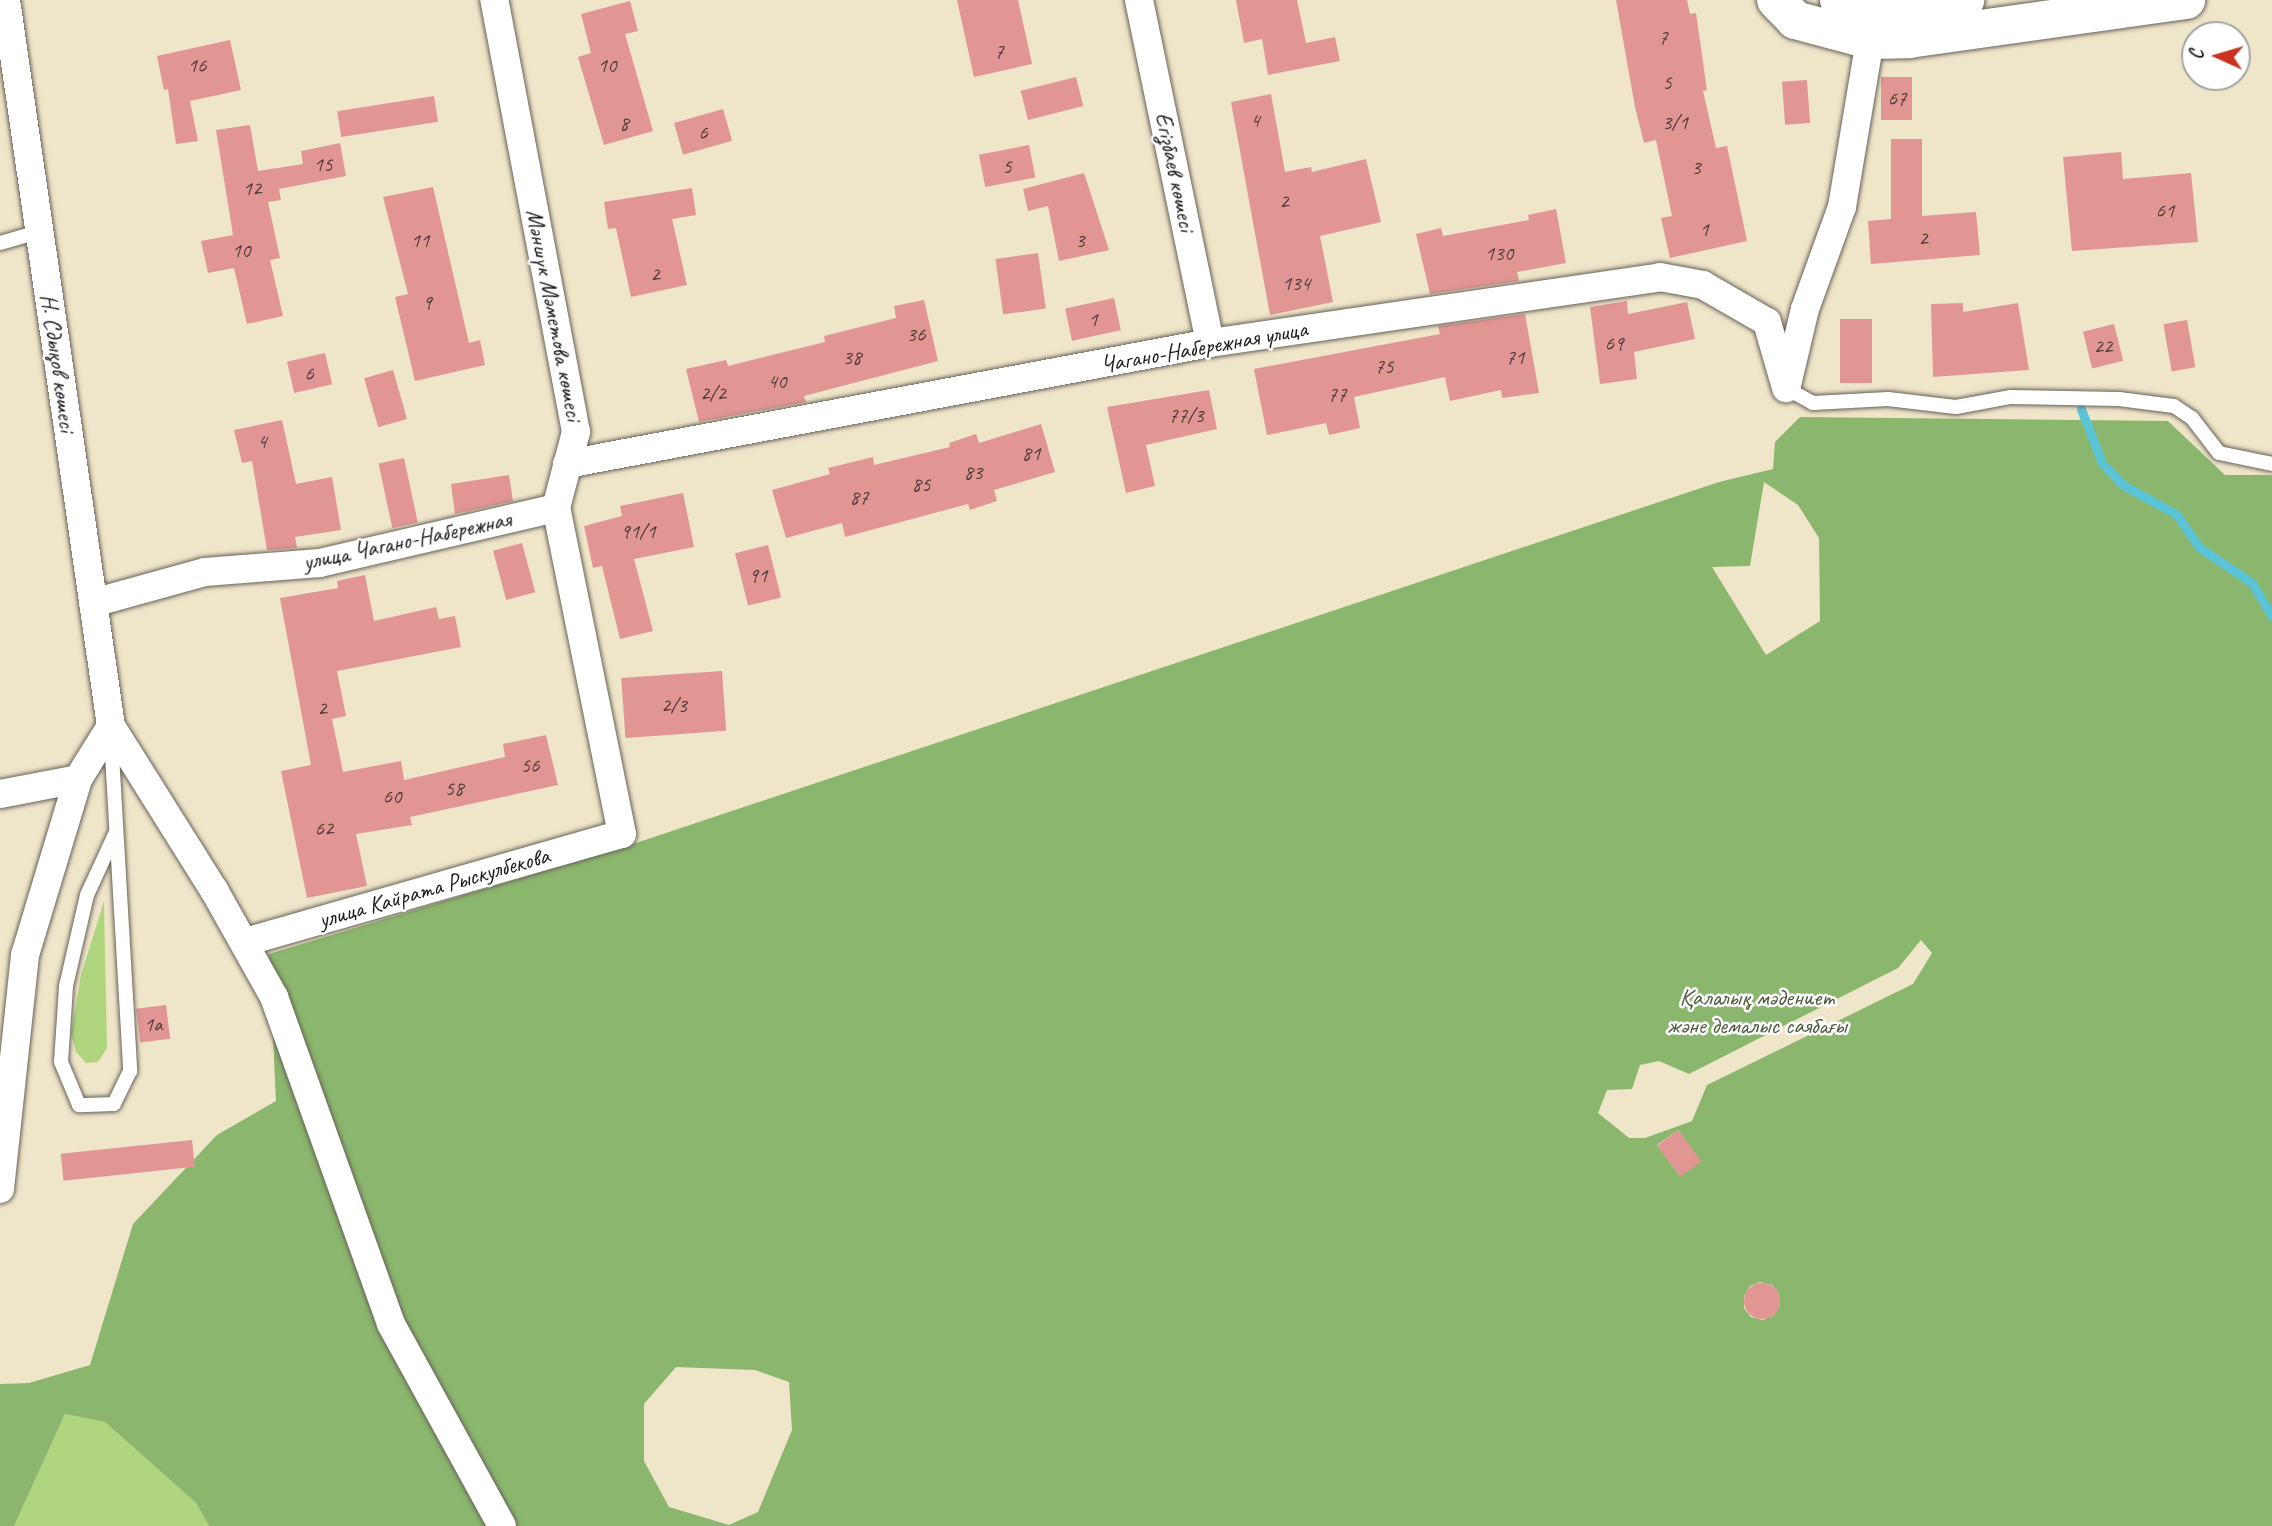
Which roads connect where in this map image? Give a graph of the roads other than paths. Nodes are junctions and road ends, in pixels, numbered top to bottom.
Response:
1 (6, 0) edge
2 (494, 0) edge
3 (1139, 0) edge
4 (1776, 0) edge
5 (1839, 0) edge
6 (2186, 0) edge
7 (1955, 1) edge
8 (1870, 40) junction
9 (38, 232) junction
10 (0, 243) edge
11 (1210, 343) junction
12 (1786, 388) junction
13 (567, 464) junction
14 (2272, 464) edge
15 (556, 508) junction
16 (93, 603) junction
17 (111, 726) junction
18 (78, 779) junction
19 (0, 794) edge
20 (116, 832) junction
21 (622, 834) joint
22 (245, 942) junction
23 (0, 1189) edge
24 (502, 1526) edge

1 - 9 street, Н. Сдықов көшесі
2 - 13 street, Мәншүк Мәметова көшесі
3 - 11 street, Егізбаев көшесі
4 - 8 main road
5 - 7 main road
6 - 8 main road
8 - 12 street
9 - 10 lane
9 - 16 street, Н. Сдықов көшесі
11 - 12 street, Чагано-Набережная улица
11 - 13 street, Чагано-Набережная улица
12 - 14 lane
13 - 15 street, Мәншүк Мәметова көшесі
15 - 16 street, улица Чагано-Набережная
15 - 21 street, Мәншүк Мәметова көшесі
16 - 17 street, Н. Сдықов көшесі
17 - 18 street
17 - 20 lane
17 - 22 street
18 - 19 street
18 - 23 street
20 - 20 lane
21 - 22 street, улица Кайрата Рыскулбекова
22 - 24 street

